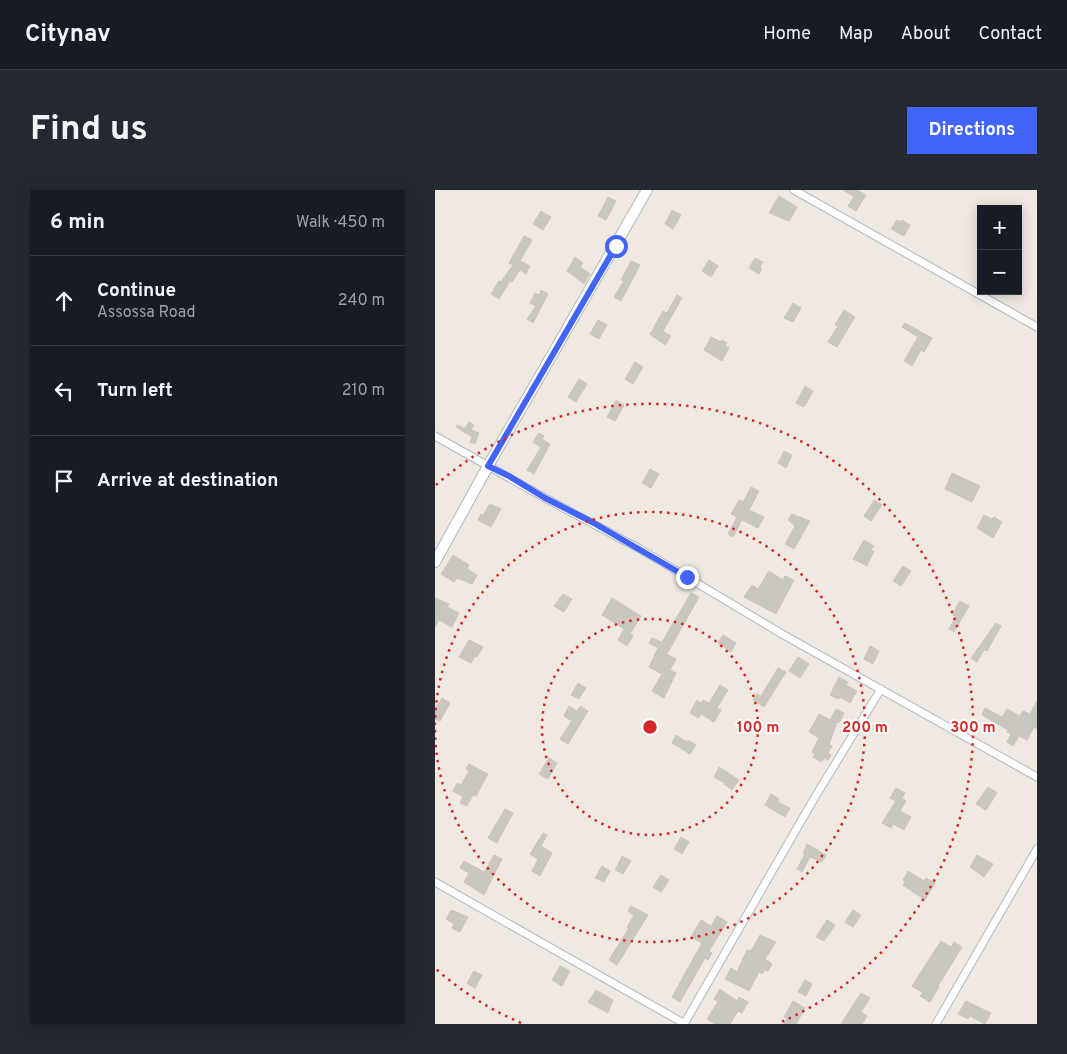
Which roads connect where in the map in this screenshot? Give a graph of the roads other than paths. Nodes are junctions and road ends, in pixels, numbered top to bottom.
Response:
1 (647, 190) edge
2 (794, 190) edge
3 (1037, 327) edge
4 (435, 436) edge
5 (488, 466) junction
6 (435, 562) edge
7 (881, 689) junction
8 (1037, 777) edge
9 (1037, 849) edge
10 (435, 882) edge
11 (685, 1024) edge
12 (936, 1024) edge

1 - 5 street
2 - 3 street
4 - 5 street
5 - 6 street
5 - 7 street
7 - 8 street
7 - 11 street
9 - 12 street
10 - 11 street

